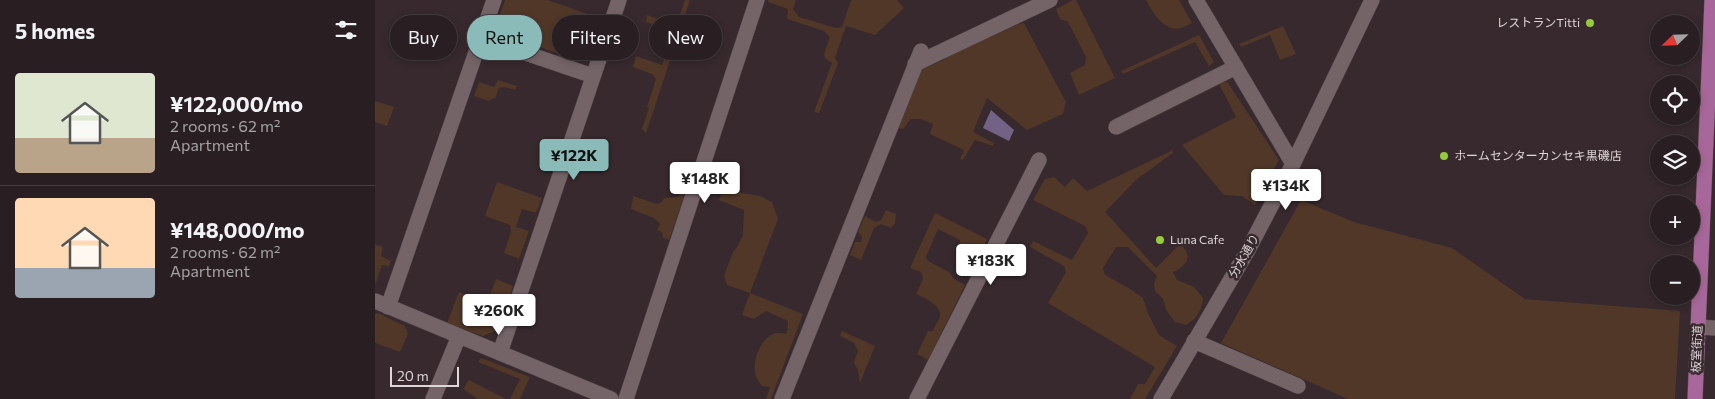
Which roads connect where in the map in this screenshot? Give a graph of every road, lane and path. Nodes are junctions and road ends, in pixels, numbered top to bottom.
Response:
1 (494, 0) edge
2 (619, 0) edge
3 (757, 0) edge
4 (1050, 0) edge
5 (1197, 0) edge
6 (1372, 0) edge
7 (1712, 0) edge
8 (489, 15) edge
9 (542, 59) edge
10 (473, 60) edge
11 (1236, 67) junction
12 (593, 76) junction
13 (1116, 127) dead end
14 (1039, 160) dead end
15 (1293, 164) junction
16 (381, 304) edge
17 (1698, 327) junction
18 (1715, 328) edge
19 (459, 336) junction
20 (1194, 341) junction
21 (500, 353) junction
22 (1298, 386) dead end
23 (433, 399) edge
24 (611, 399) edge
25 (627, 399) edge
26 (782, 399) edge
27 (917, 399) edge
28 (1161, 399) edge
29 (1695, 399) edge

1 - 8 street
2 - 12 street
3 - 25 street
4 - 26 street
5 - 11 street
6 - 15 street, 分水通り
7 - 17 main road, 板室街道
9 - 12 street
10 - 16 street
11 - 13 street
11 - 15 street
12 - 21 street
14 - 27 street
15 - 20 street, 分水通り
16 - 19 street
17 - 18 street
17 - 29 main road, 板室街道
19 - 21 street
19 - 23 street
20 - 22 street
20 - 28 street, 分水通り
21 - 24 street

